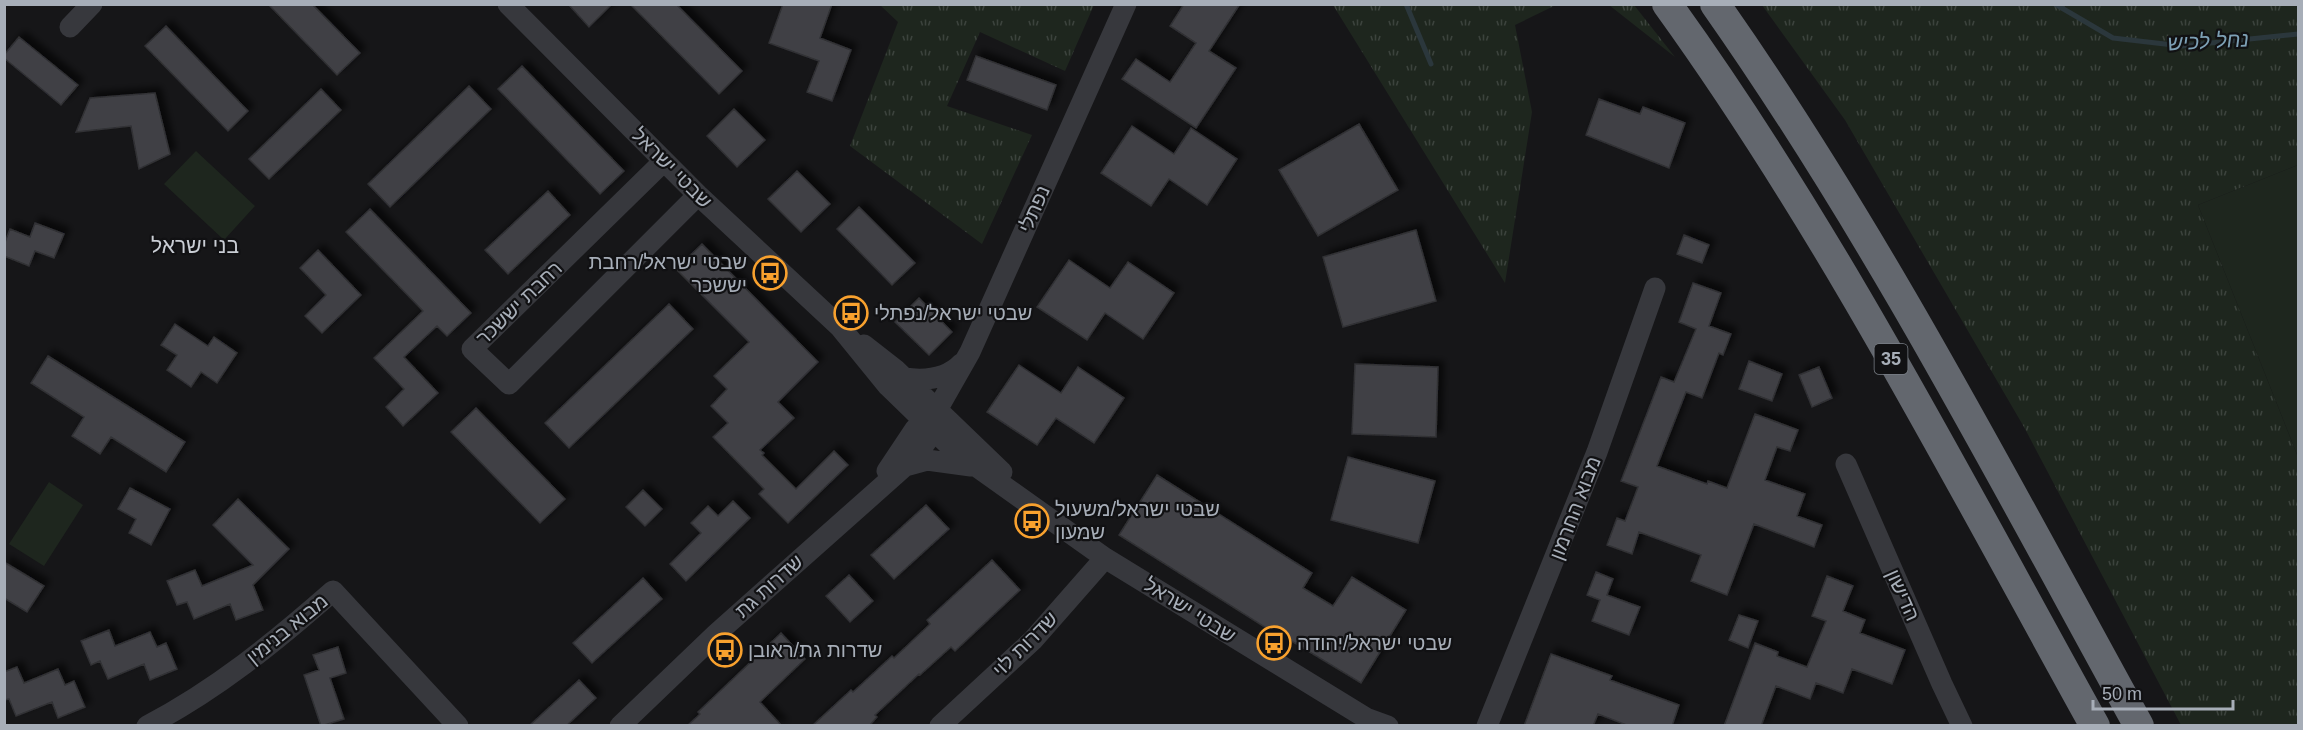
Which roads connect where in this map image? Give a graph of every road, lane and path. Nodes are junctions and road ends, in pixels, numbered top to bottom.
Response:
1 (92, 4) edge
2 (508, 4) edge
3 (1125, 4) edge
4 (1667, 4) edge
5 (1716, 4) edge
6 (70, 27) dead end
7 (664, 161) junction
8 (698, 195) junction
9 (1655, 288) dead end
10 (840, 327) junction
11 (965, 361) junction
12 (904, 378) junction
13 (931, 420) junction
14 (1846, 464) dead end
15 (904, 467) junction
16 (975, 467) junction
17 (868, 497) junction
18 (1047, 517) junction
19 (1105, 558) junction
20 (1365, 722) edge
21 (147, 726) edge
22 (458, 726) edge
23 (620, 726) edge
24 (940, 726) edge
25 (1388, 726) edge
26 (1487, 726) edge
27 (1962, 726) edge
28 (2096, 726) edge
29 (2139, 726) edge

1 - 6 street
2 - 7 street, שבטי ישראל
3 - 11 street, נפתלי
4 - 28 highway, 35
5 - 29 highway, 35
7 - 8 street, שבטי ישראל
7 - 8 street, רחבת יששכר
8 - 10 street, שבטי ישראל
9 - 26 street, מבוא החרמון
10 - 12 street, שבטי ישראל
10 - 13 street, שבטי ישראל
11 - 12 street
11 - 13 street, נפתלי
12 - 13 street, שבטי ישראל
13 - 15 street, שדרות גת
13 - 16 street, שבטי ישראל
13 - 17 street, שדרות גת
13 - 18 street, שבטי ישראל
14 - 27 street, הדישון
15 - 16 street
15 - 17 street, שדרות גת
16 - 18 street, שבטי ישראל
17 - 23 street, שדרות גת
18 - 19 street, שבטי ישראל
19 - 20 street, שבטי ישראל
19 - 24 street, שדרות לוי
20 - 25 street, שבטי ישראל
21 - 22 street, מבוא בנימין

